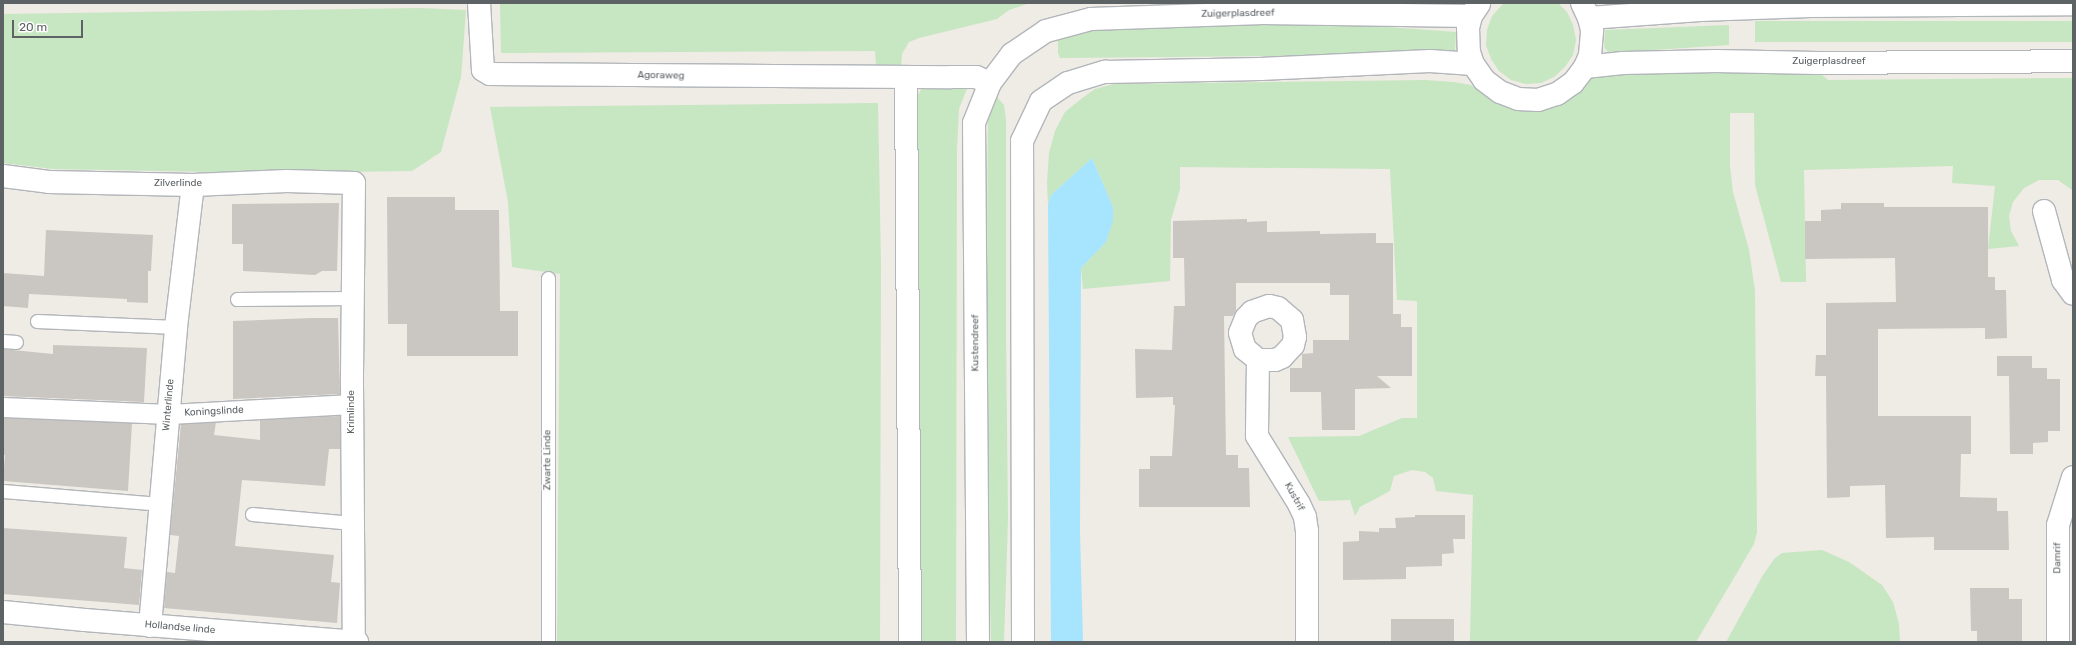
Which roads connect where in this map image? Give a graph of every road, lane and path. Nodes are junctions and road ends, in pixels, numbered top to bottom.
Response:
1 (479, 3) edge
2 (2073, 4) edge
3 (1475, 10) edge
4 (1586, 11) edge
5 (1012, 54) joint
6 (2073, 61) edge
7 (1473, 64) junction
8 (1585, 67) junction
9 (906, 77) junction
10 (990, 84) junction
11 (3, 176) edge
12 (354, 183) joint
13 (193, 185) junction
14 (2044, 212) dead end
15 (548, 278) dead end
16 (2073, 294) edge
17 (352, 298) junction
18 (237, 299) dead end
19 (37, 320) dead end
20 (176, 327) junction
21 (1258, 360) dead end
22 (352, 404) junction
23 (3, 407) edge
24 (169, 414) junction
25 (2073, 477) edge
26 (3, 491) edge
27 (162, 504) junction
28 (252, 514) dead end
29 (353, 522) junction
30 (3, 612) edge
31 (150, 626) junction
32 (355, 642) edge
33 (548, 642) edge
34 (910, 642) edge
35 (978, 642) edge
36 (1023, 642) edge
37 (1307, 642) edge
38 (2058, 642) edge

1 - 9 street, Agoraweg
2 - 4 street
3 - 5 street, Zuigerplasdreef
3 - 7 street
4 - 8 street
5 - 10 street, Kustendreef
6 - 8 street, Zuigerplasdreef
7 - 8 street
7 - 36 street
9 - 10 street
9 - 34 street
10 - 35 street, Kustendreef
11 - 13 street, Zilverlinde
12 - 13 street, Zilverlinde
12 - 17 street, Krimlinde
13 - 20 street, Winterlinde
14 - 16 street
15 - 33 lane, Zwarte Linde
17 - 18 lane
17 - 22 street, Krimlinde
19 - 20 lane
20 - 24 street, Winterlinde
21 - 37 street, Kustrif
22 - 24 street, Koningslinde
22 - 29 street, Krimlinde
23 - 24 street, Koningslinde
24 - 27 street, Winterlinde
25 - 38 street, Damrif
26 - 27 lane
27 - 31 street, Winterlinde
28 - 29 lane
29 - 32 street, Krimlinde
30 - 31 street, Hollandse linde
31 - 32 street, Hollandse linde

